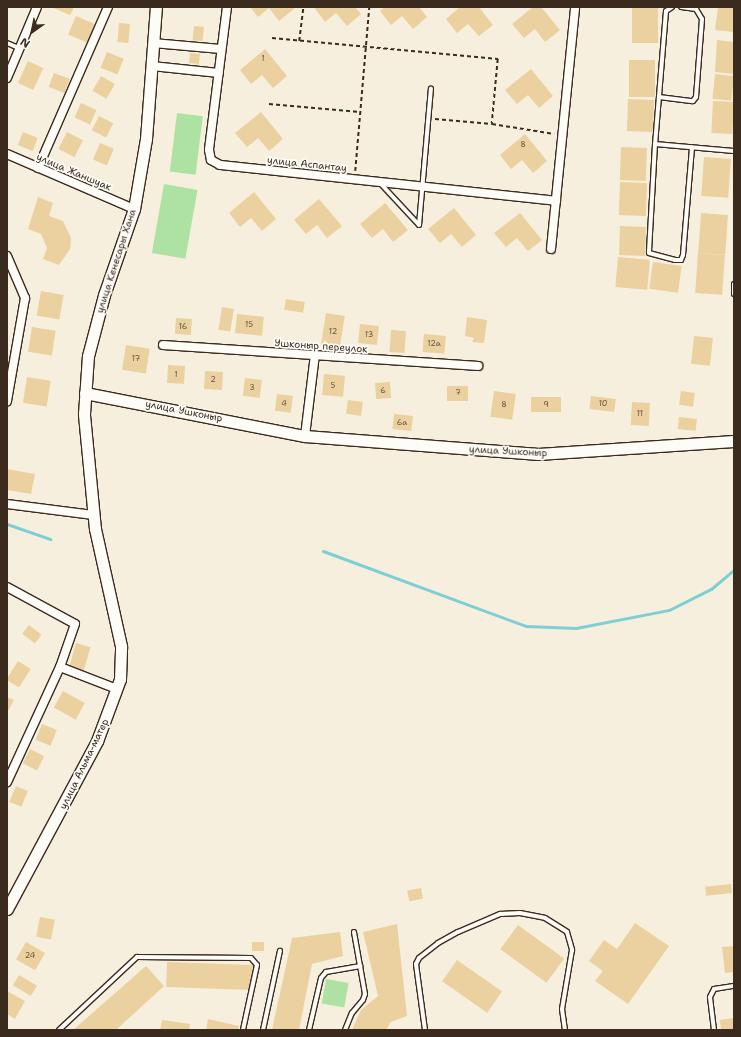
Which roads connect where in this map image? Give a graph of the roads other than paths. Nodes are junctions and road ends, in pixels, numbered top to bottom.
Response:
1 (36, 7) edge
2 (108, 7) edge
3 (156, 7) edge
4 (227, 7) edge
5 (575, 7) edge
6 (672, 7) edge
7 (681, 7) edge
8 (7, 43) edge
9 (153, 43) junction
10 (20, 48) junction
11 (221, 50) junction
12 (152, 66) junction
13 (219, 73) junction
14 (7, 78) edge
15 (431, 89) dead end
16 (659, 97) junction
17 (655, 144) junction
18 (692, 147) junction
19 (734, 151) edge
20 (7, 154) edge
21 (38, 168) junction
22 (379, 182) junction
23 (422, 186) junction
24 (556, 201) junction
25 (134, 208) junction
26 (551, 249) dead end
27 (7, 256) edge
28 (734, 284) edge
29 (734, 294) edge
30 (163, 345) dead end
31 (315, 355) junction
32 (10, 362) edge
33 (478, 366) dead end
34 (85, 393) junction
35 (7, 401) edge
36 (305, 436) junction
37 (734, 441) edge
38 (7, 504) edge
39 (93, 515) junction
40 (7, 587) edge
41 (60, 667) junction
42 (117, 689) junction
43 (7, 782) edge
44 (8, 906) edge
45 (354, 932) dead end
46 (280, 951) dead end
47 (360, 966) junction
48 (734, 986) edge
49 (59, 1030) edge
50 (243, 1030) edge
51 (263, 1030) edge
52 (309, 1030) edge
53 (345, 1030) edge
54 (424, 1030) edge
55 (565, 1030) edge
56 (714, 1030) edge

1 - 10 street
2 - 21 street
3 - 9 street, улица Кенесары Хана
4 - 11 street, улица Аспантау
5 - 24 street
6 - 16 lane
7 - 16 lane
8 - 10 lane
9 - 11 street
9 - 12 street, улица Кенесары Хана
10 - 14 street
11 - 13 street, улица Аспантау
12 - 13 street
12 - 25 street, улица Кенесары Хана
13 - 22 street, улица Аспантау
15 - 23 lane
16 - 17 lane
17 - 18 lane
17 - 18 lane
18 - 19 lane
20 - 21 street, улица Жаншуак
21 - 25 street, улица Жаншуак
22 - 23 street, улица Аспантау
22 - 23 lane
23 - 24 street, улица Аспантау
24 - 26 street
25 - 34 street, улица Кенесары Хана
27 - 32 street
28 - 29 lane
30 - 31 street, Ушконыр переулок
31 - 33 street, Ушконыр переулок
31 - 36 street
32 - 35 street
34 - 36 street, улица Ушконыр
34 - 39 street, улица Кенесары Хана
36 - 37 street, улица Ушконыр
38 - 39 street
39 - 42 street, улица Альма-матер
40 - 41 street
41 - 42 street
41 - 43 street
42 - 44 street, улица Альма-матер
45 - 47 lane
46 - 51 lane
47 - 52 lane
47 - 53 lane
48 - 56 lane
49 - 50 lane
54 - 55 lane

